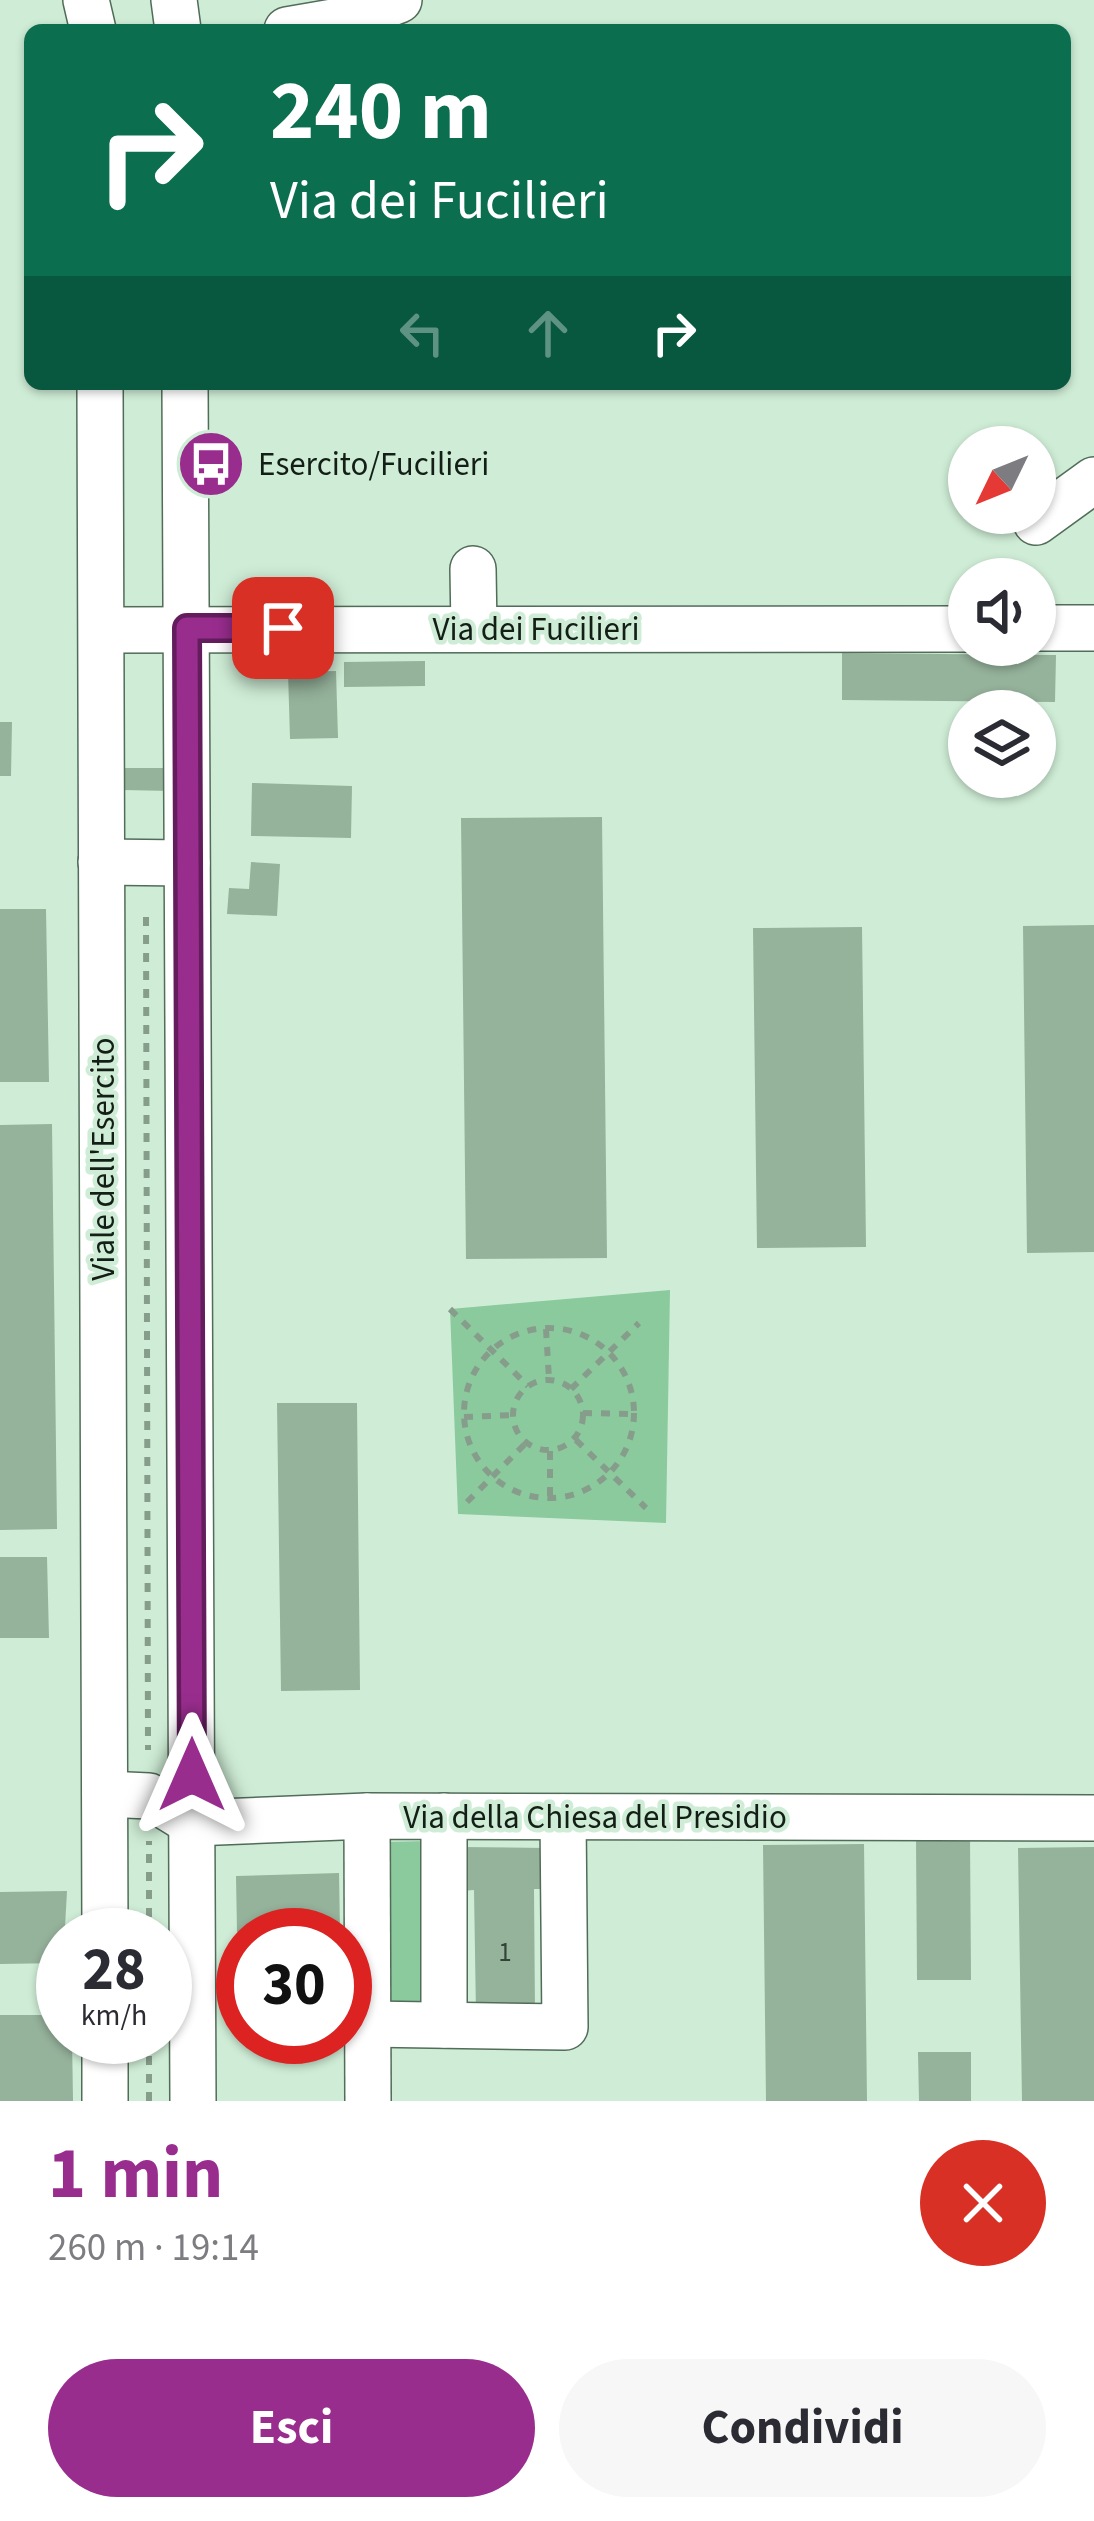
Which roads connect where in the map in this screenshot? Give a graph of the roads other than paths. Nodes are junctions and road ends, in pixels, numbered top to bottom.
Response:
1 (400, 0) edge
2 (321, 24) edge
3 (100, 390) edge
4 (185, 390) edge
5 (1094, 480) edge
6 (1056, 508) edge
7 (473, 569) dead end
8 (187, 628) junction
9 (1056, 628) edge
10 (1094, 628) edge
11 (474, 629) junction
12 (948, 629) edge
13 (103, 630) junction
14 (101, 862) junction
15 (187, 863) junction
16 (105, 1794) junction
17 (367, 1816) junction
18 (444, 1816) junction
19 (563, 1817) junction
20 (1094, 1818) edge
21 (193, 1823) junction
22 (105, 1908) edge
23 (367, 1908) edge
24 (372, 2024) edge
25 (444, 2025) junction
26 (105, 2064) edge
27 (368, 2064) edge
28 (105, 2101) edge
29 (193, 2101) edge
30 (368, 2101) edge

1 - 2 street
3 - 13 street, Viale dell'Esercito
4 - 8 street
5 - 6 street
7 - 11 street
8 - 11 street, Via dei Fucilieri
8 - 13 street, Via dei Fucilieri
8 - 15 street
9 - 10 street
11 - 12 street, Via dei Fucilieri
13 - 14 street, Viale dell'Esercito
14 - 15 street
14 - 16 street, Viale dell'Esercito
15 - 21 street
16 - 21 street, Via della Chiesa del Presidio
16 - 22 street, Viale dell'Esercito
17 - 18 street, Via della Chiesa del Presidio
17 - 21 street, Via della Chiesa del Presidio
17 - 23 street
18 - 19 street, Via della Chiesa del Presidio
18 - 25 street
19 - 20 street, Via della Chiesa del Presidio
19 - 25 street
21 - 29 street
24 - 25 street
26 - 28 street
27 - 30 street

